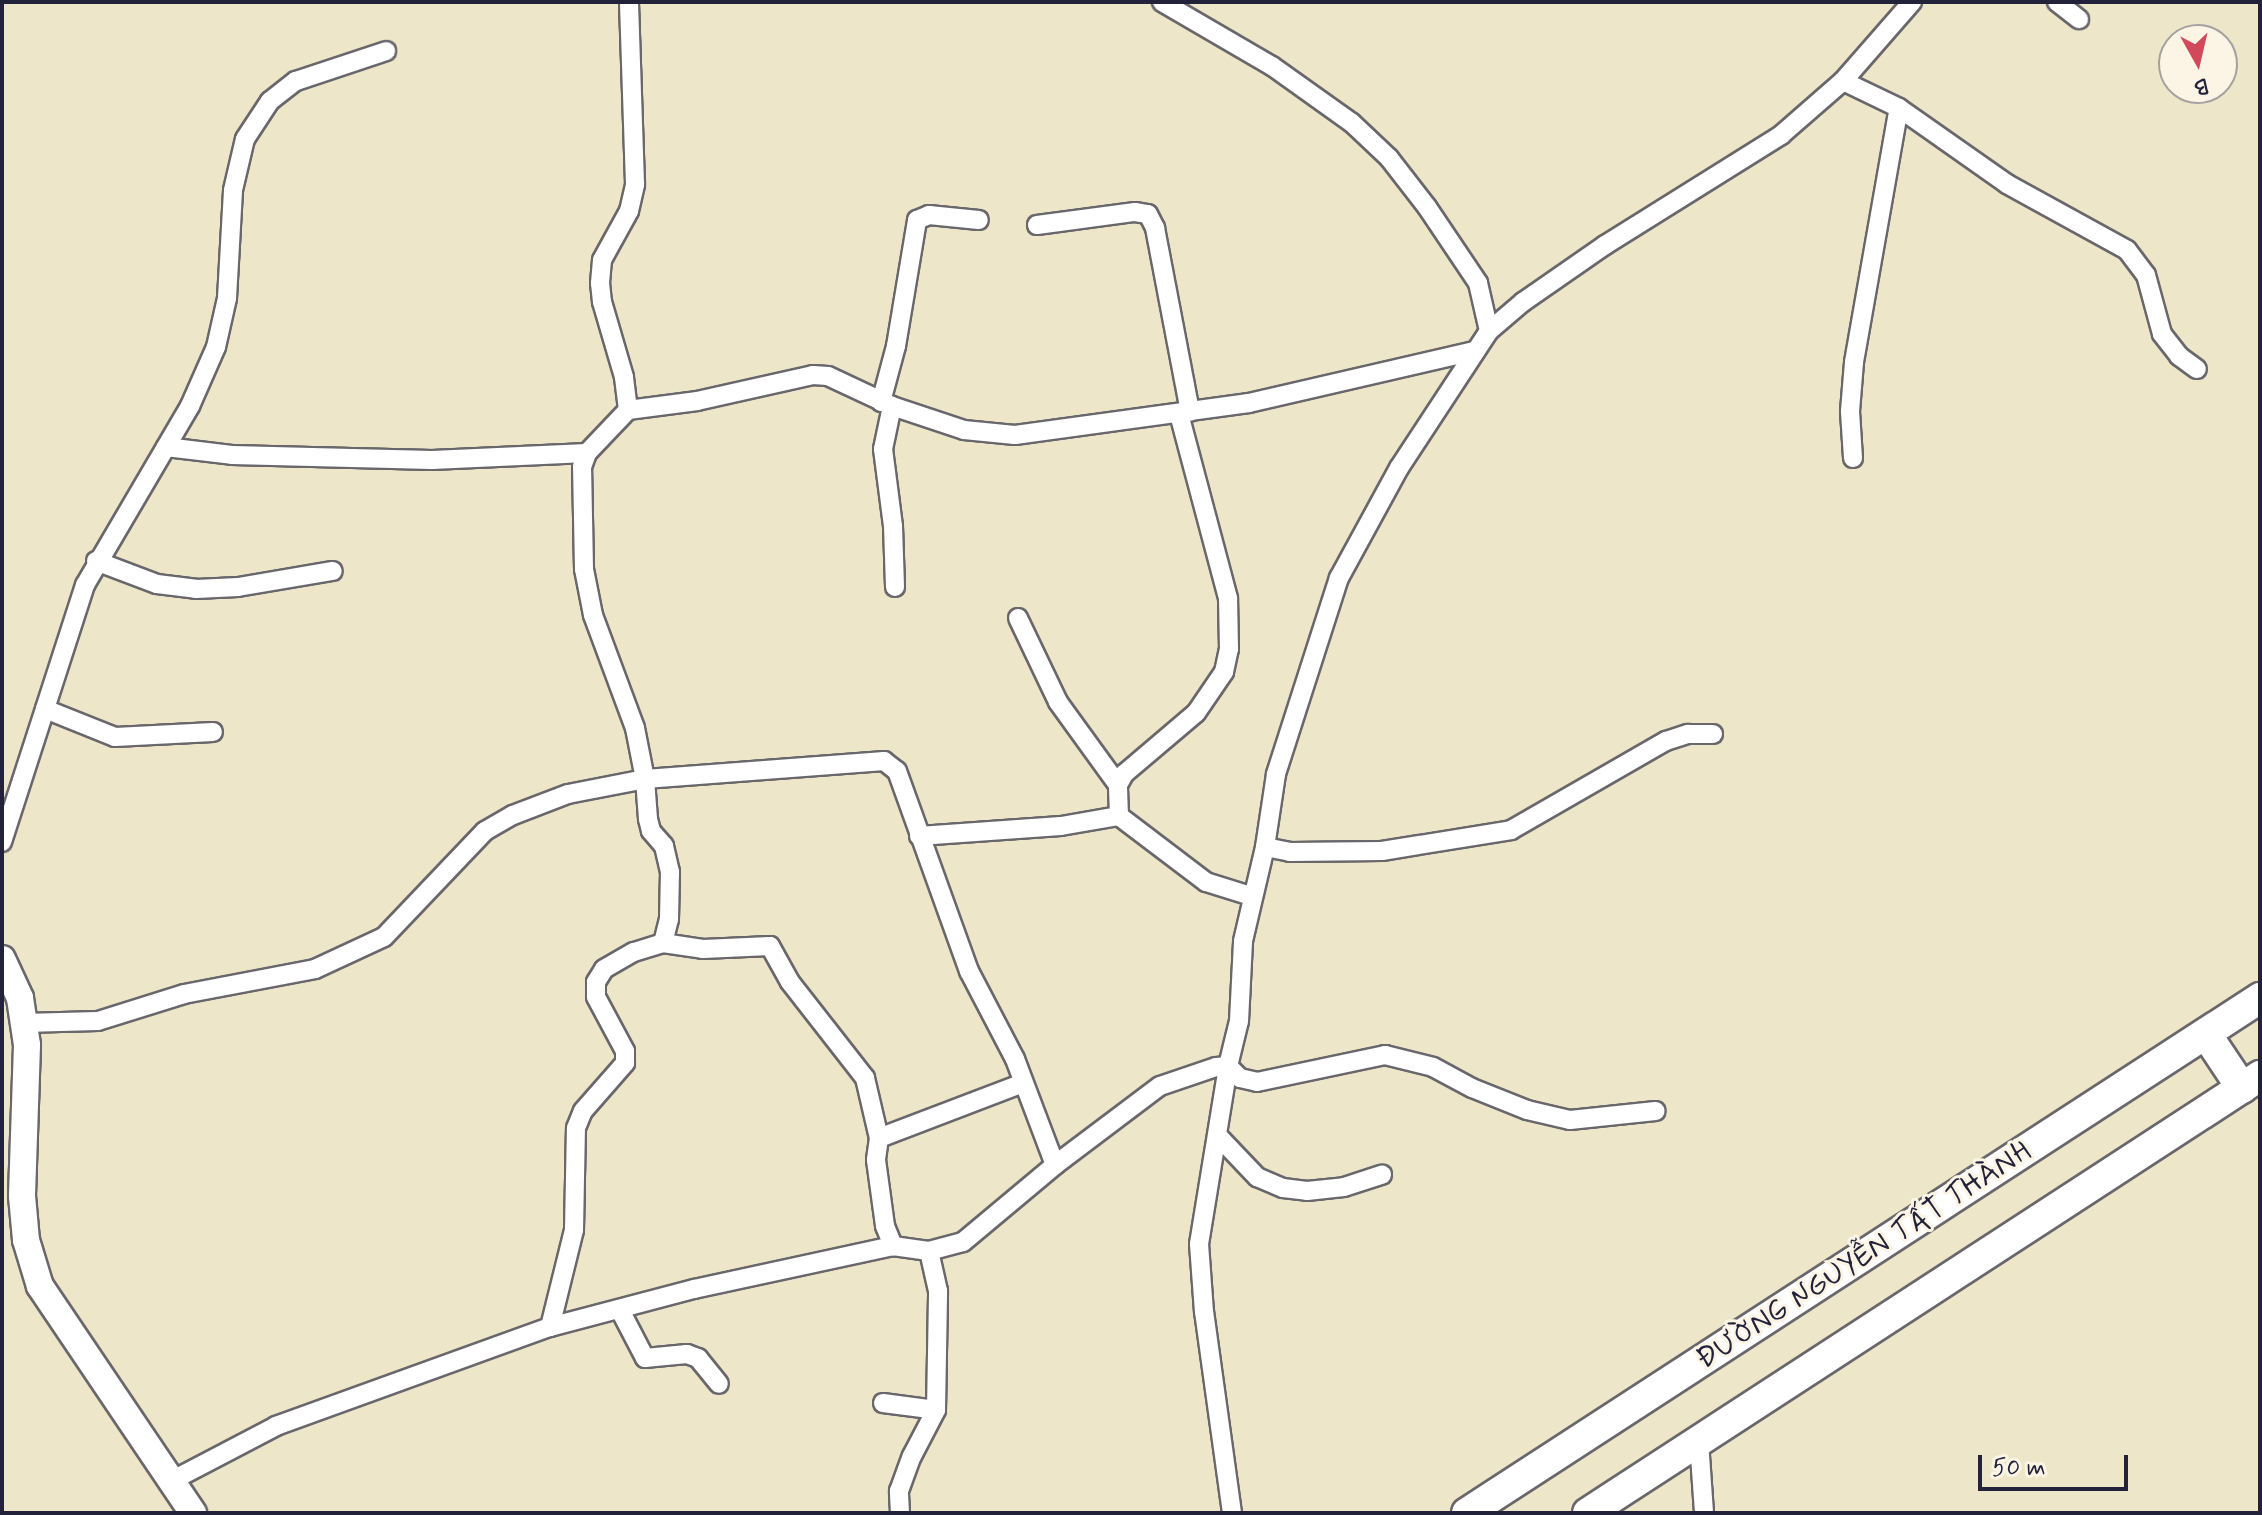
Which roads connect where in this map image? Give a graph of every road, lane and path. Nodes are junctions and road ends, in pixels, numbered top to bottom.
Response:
1 (629, 2) edge
2 (1162, 2) edge
3 (1912, 2) edge
4 (2057, 2) edge
5 (2079, 19) dead end
6 (386, 51) dead end
7 (1843, 81) junction
8 (1899, 108) junction
9 (979, 220) dead end
10 (1037, 225) dead end
11 (1489, 331) junction
12 (1475, 351) junction
13 (2197, 369) dead end
14 (887, 404) junction
15 (628, 410) junction
16 (1185, 413) junction
17 (166, 447) junction
18 (587, 453) junction
19 (1853, 458) dead end
20 (96, 561) junction
21 (333, 571) dead end
22 (895, 587) dead end
23 (1018, 618) dead end
24 (45, 709) junction
25 (213, 732) dead end
26 (1713, 734) dead end
27 (645, 779) junction
28 (1118, 785) junction
29 (1119, 816) junction
30 (919, 836) junction
31 (2, 842) edge
32 (1265, 847) junction
33 (1251, 896) junction
34 (663, 943) junction
35 (2, 959) edge
36 (2260, 998) edge
37 (24, 1023) junction
38 (2206, 1034) junction
39 (1228, 1066) junction
40 (2251, 1082) edge
41 (1023, 1083) junction
42 (1656, 1111) dead end
43 (1218, 1136) junction
44 (879, 1138) junction
45 (1055, 1165) junction
46 (1382, 1175) dead end
47 (893, 1246) junction
48 (929, 1251) junction
49 (620, 1310) junction
50 (550, 1327) junction
51 (719, 1384) dead end
52 (883, 1403) dead end
53 (936, 1410) junction
54 (1699, 1441) junction
55 (171, 1481) junction
56 (193, 1513) edge
57 (900, 1513) edge
58 (1232, 1513) edge
59 (1467, 1513) edge
60 (1588, 1513) edge
61 (1704, 1513) edge

1 - 15 street
2 - 11 street
3 - 7 street
4 - 5 street
6 - 17 street
7 - 8 street
7 - 11 street
8 - 13 street
8 - 19 street
9 - 14 street
10 - 16 street
11 - 12 street
12 - 16 street
12 - 32 street
14 - 15 street
14 - 16 street
14 - 22 street
15 - 18 street
16 - 28 street
17 - 18 street
17 - 20 street
18 - 27 street
20 - 21 street
20 - 24 street
23 - 28 street
24 - 25 street
24 - 31 street
26 - 32 street
27 - 30 street
27 - 34 street
27 - 37 street
28 - 29 street
29 - 30 street
29 - 33 street
30 - 41 street
32 - 33 street
33 - 39 street
34 - 44 street
34 - 50 street
35 - 37 main road
36 - 38 main road, ĐƯỜNG NGUYỄN TẤT THÀNH
37 - 55 main road
38 - 40 main road
38 - 59 main road, ĐƯỜNG NGUYỄN TẤT THÀNH
39 - 42 street
39 - 43 street
39 - 45 street
40 - 54 main road
41 - 44 street
41 - 45 street
43 - 46 street
43 - 58 street
44 - 47 street
45 - 48 street
47 - 48 street
47 - 49 street
48 - 53 street
49 - 50 street
49 - 51 street
50 - 55 street
52 - 53 street
53 - 57 street
54 - 60 main road
54 - 61 street
55 - 56 main road

